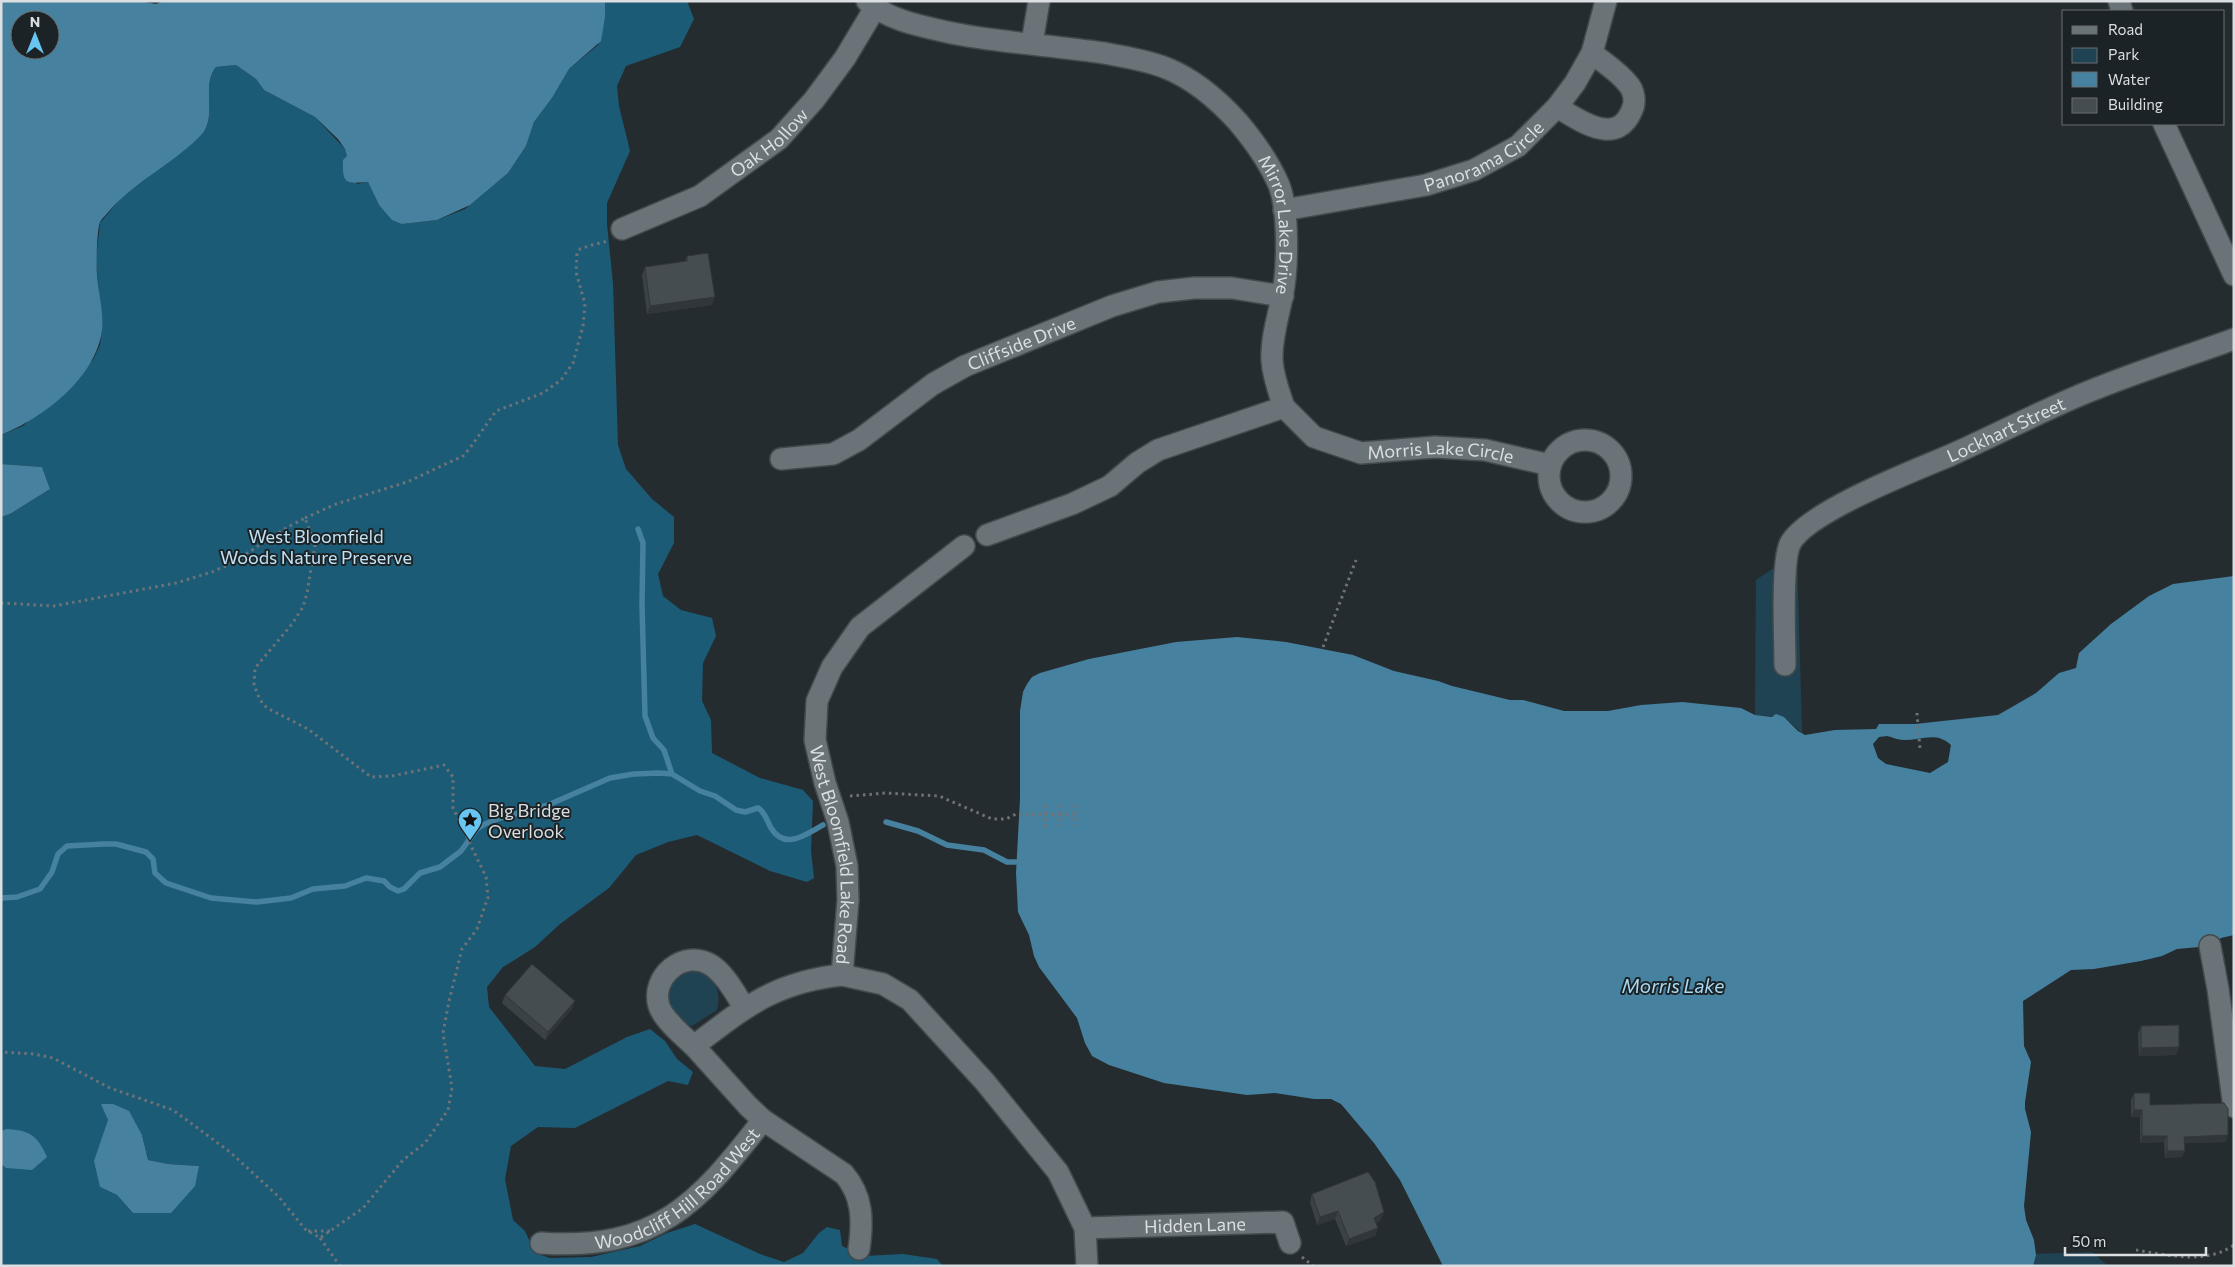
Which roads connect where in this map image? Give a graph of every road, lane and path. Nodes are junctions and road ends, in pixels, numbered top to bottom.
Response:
1 (1039, 1) edge
2 (1606, 1) edge
3 (871, 5) edge
4 (1032, 43) junction
5 (1592, 53) junction
6 (1557, 107) junction
7 (2164, 125) edge
8 (1284, 210) junction
9 (623, 229) joint
10 (2234, 275) edge
11 (1283, 296) junction
12 (2234, 339) edge
13 (1284, 408) junction
14 (781, 459) dead end
15 (1550, 465) dead end
16 (305, 518) junction
17 (987, 535) dead end
18 (964, 546) dead end
19 (1356, 560) dead end
20 (1, 603) edge
21 (1323, 647) dead end
22 (1785, 665) dead end
23 (1917, 713) dead end
24 (1920, 749) dead end
25 (830, 798) junction
26 (1046, 802) dead end
27 (1060, 805) dead end
28 (1075, 805) dead end
29 (1046, 815) junction
30 (1060, 815) junction
31 (1075, 815) junction
32 (1060, 826) dead end
33 (1075, 826) dead end
34 (1045, 827) dead end
35 (2210, 946) dead end
36 (842, 975) junction
37 (744, 1007) junction
38 (694, 1046) junction
39 (1, 1052) edge
40 (2234, 1107) edge
41 (763, 1120) junction
42 (1085, 1228) junction
43 (331, 1230) junction
44 (308, 1231) junction
45 (320, 1238) junction
46 (541, 1243) dead end
47 (1290, 1243) dead end
48 (2234, 1245) edge
49 (859, 1249) dead end
50 (2136, 1250) dead end
51 (340, 1266) edge
52 (1087, 1266) edge

1 - 4 street
2 - 5 street, Panorama Circle
3 - 4 street, Mirror Lake Drive
3 - 9 street, Oak Hollow
4 - 8 street, Mirror Lake Drive
5 - 6 street, Panorama Circle
5 - 6 street
6 - 8 street, Panorama Circle
7 - 10 street
8 - 11 street, Mirror Lake Drive
9 - 16 path
11 - 13 street, Mirror Lake Drive
11 - 14 street, Cliffside Drive
12 - 22 street, Lockhart Street
13 - 15 street, Morris Lake Circle
13 - 17 street
16 - 20 path
16 - 43 path
18 - 25 street, West Bloomfield Lake Road
19 - 21 path
23 - 24 path
25 - 29 path
25 - 36 street, West Bloomfield Lake Road
26 - 29 path
27 - 30 path
28 - 31 path
29 - 30 path
29 - 34 path
30 - 31 path
30 - 32 path
31 - 33 path
35 - 40 street
36 - 37 street
36 - 42 street, West Bloomfield Lake Road
37 - 38 street
37 - 38 street, Woodcliff Hill Road West
38 - 41 street, Woodcliff Hill Road West
39 - 44 path
41 - 46 street, Woodcliff Hill Road West
41 - 49 street
42 - 47 street, Hidden Lane
42 - 52 street, West Bloomfield Lake Road
43 - 44 path
43 - 45 path
44 - 45 path
45 - 51 path
48 - 50 path

